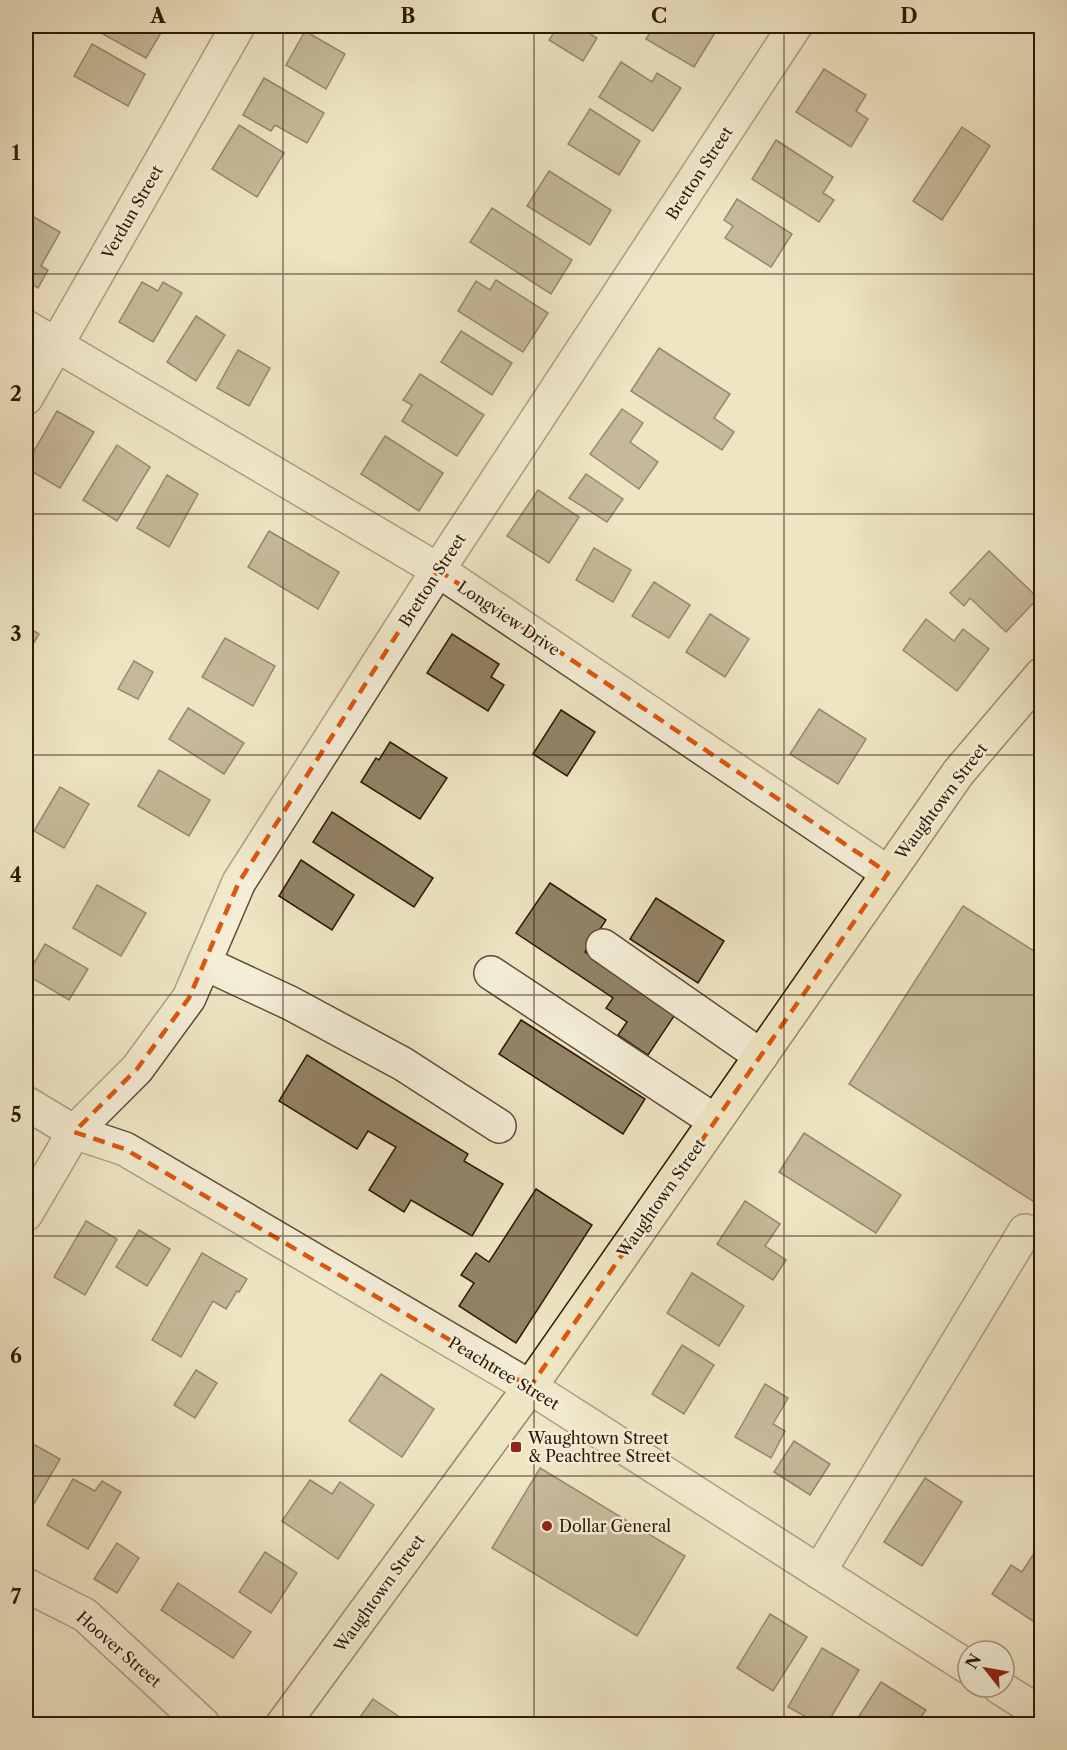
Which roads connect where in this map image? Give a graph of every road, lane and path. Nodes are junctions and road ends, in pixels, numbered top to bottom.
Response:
1 (238, 26) edge
2 (795, 26) edge
3 (26, 327) edge
4 (57, 345) junction
5 (26, 398) edge
6 (438, 570) junction
7 (1041, 674) edge
8 (888, 873) junction
9 (603, 946) dead end
10 (204, 963) junction
11 (491, 973) dead end
12 (760, 1056) junction
13 (26, 1103) edge
14 (716, 1121) junction
15 (499, 1126) dead end
16 (74, 1132) junction
17 (26, 1214) edge
18 (1025, 1231) dead end
19 (530, 1387) junction
20 (819, 1572) junction
21 (26, 1585) edge
22 (956, 1659) edge
23 (1016, 1698) edge
24 (1041, 1714) edge
25 (203, 1725) edge
26 (283, 1725) edge

1 - 4 street, Verdun Street
2 - 6 street, Bretton Street
3 - 4 street, Longview Drive
4 - 5 street, Verdun Street
4 - 6 street, Longview Drive
6 - 8 street, Longview Drive
6 - 10 street, Bretton Street
7 - 8 main road, Waughtown Street
8 - 12 main road, Waughtown Street
9 - 12 street
10 - 15 street
10 - 16 street, Bretton Street
11 - 14 street
12 - 14 main road, Waughtown Street
13 - 16 street, Peachtree Street
14 - 19 main road, Waughtown Street
16 - 17 street, Bretton Street
16 - 19 street, Peachtree Street
18 - 20 street
19 - 20 street, Peachtree Street
19 - 26 main road, Waughtown Street
20 - 22 street, Peachtree Street
21 - 25 street, Hoover Street
23 - 24 street

